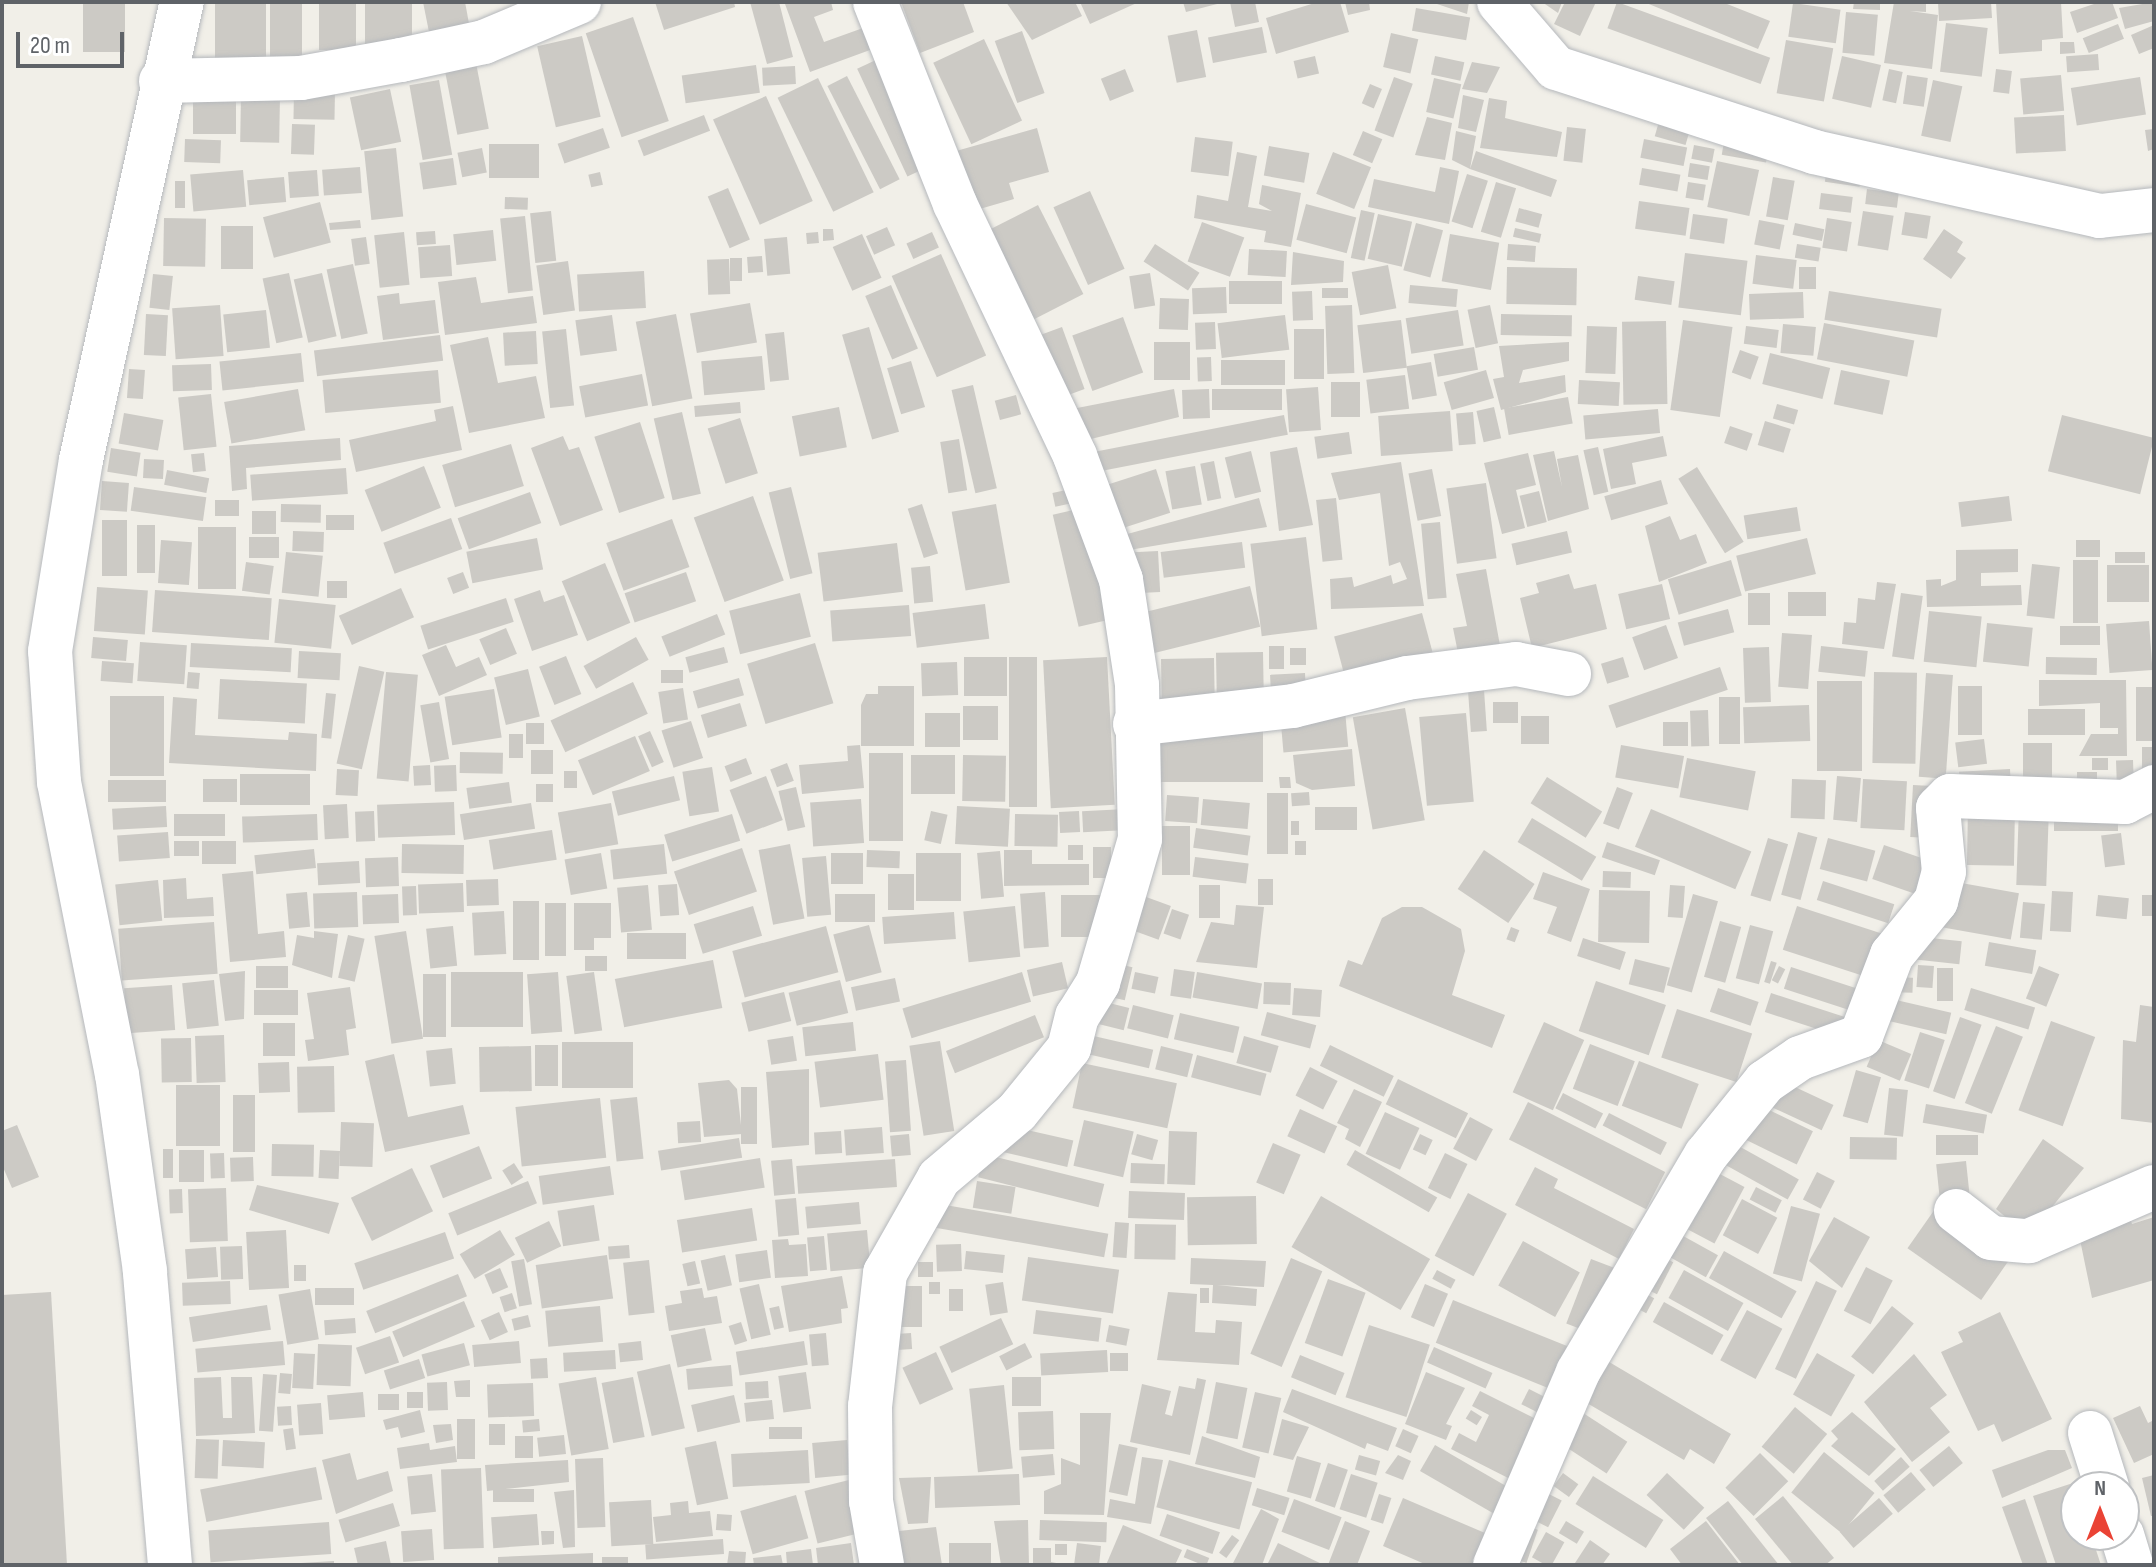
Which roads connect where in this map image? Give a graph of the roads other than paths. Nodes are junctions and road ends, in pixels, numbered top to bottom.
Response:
1 (182, 2) edge
2 (579, 2) edge
3 (875, 2) edge
4 (1499, 2) edge
5 (161, 81) junction
6 (2154, 210) edge
7 (1569, 674) dead end
8 (1135, 724) junction
9 (2154, 787) edge
10 (2154, 1187) edge
11 (1956, 1211) dead end
12 (2090, 1433) dead end
13 (2102, 1471) edge
14 (170, 1565) edge
15 (882, 1565) edge
16 (1495, 1565) edge

1 - 5 street
2 - 5 street
3 - 8 street
4 - 6 street
5 - 14 street
7 - 8 street
8 - 15 street
9 - 16 street
10 - 11 street
12 - 13 street

